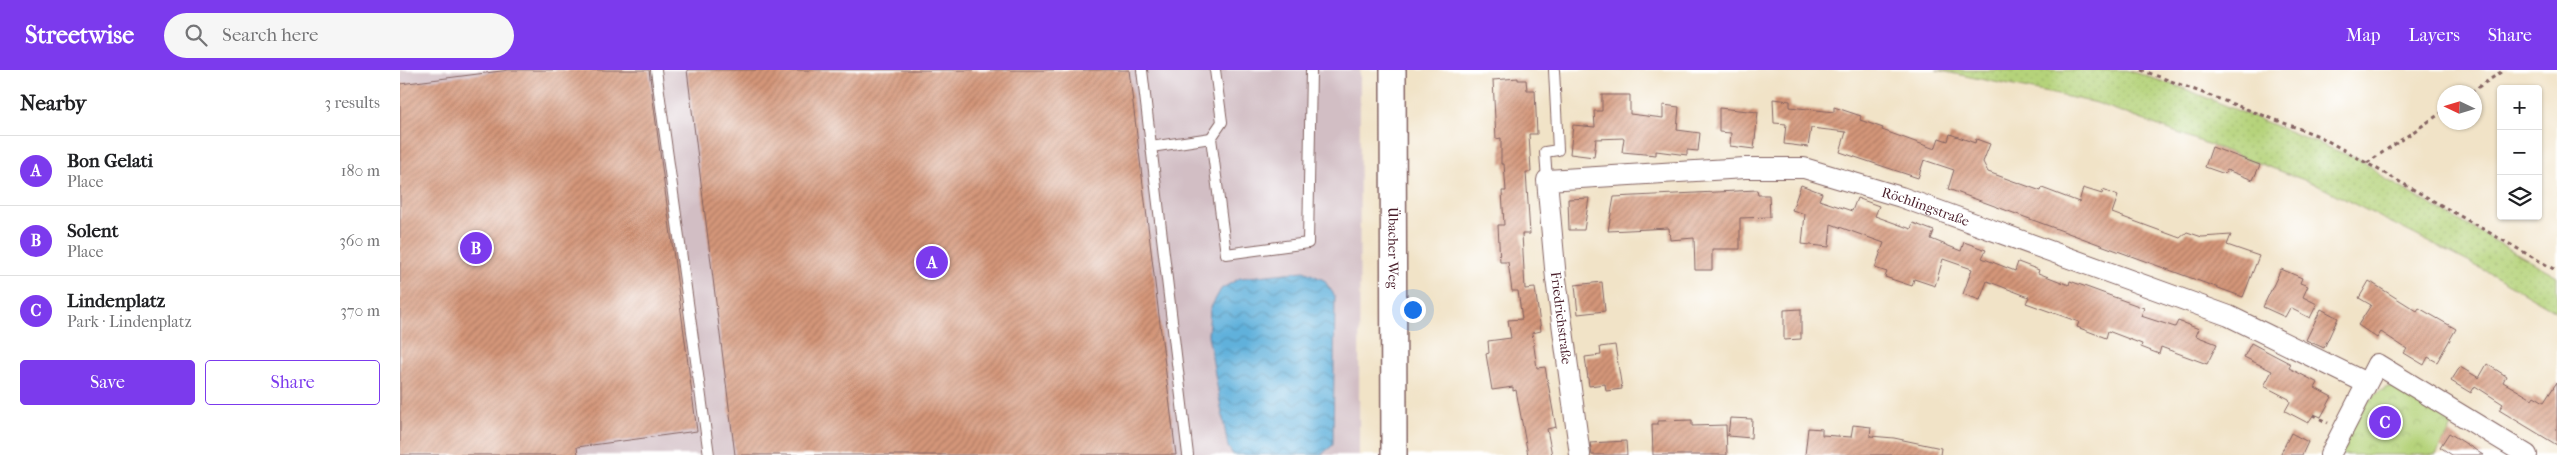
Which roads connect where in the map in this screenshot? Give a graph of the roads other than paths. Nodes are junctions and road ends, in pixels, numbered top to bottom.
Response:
1 (656, 70) edge
2 (1142, 70) edge
3 (1216, 70) edge
4 (1311, 70) edge
5 (1393, 70) edge
6 (1554, 70) edge
7 (1211, 138) junction
8 (1151, 146) junction
9 (1547, 180) junction
10 (2366, 383) junction
11 (709, 455) edge
12 (1188, 455) edge
13 (1394, 455) edge
14 (1580, 455) edge
15 (2330, 455) edge
16 (2527, 455) edge

1 - 11 lane
2 - 8 lane
3 - 7 lane
4 - 7 lane
5 - 13 street, Übacher Weg
6 - 9 lane
7 - 8 lane
8 - 12 lane
9 - 10 street, Röchlingstraße
9 - 14 street, Friedrichstraße
10 - 15 street
10 - 16 street

